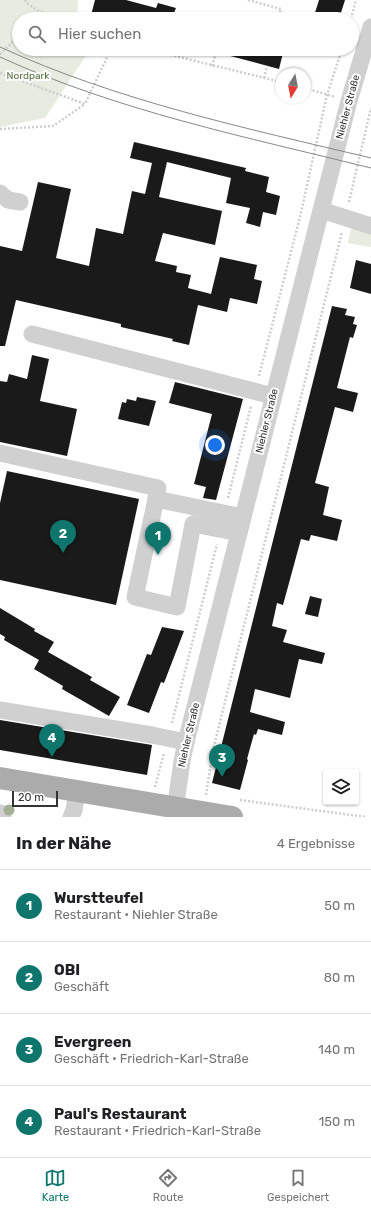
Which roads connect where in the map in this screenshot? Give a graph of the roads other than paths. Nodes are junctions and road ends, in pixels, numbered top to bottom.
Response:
1 (371, 27) edge
2 (0, 193) edge
3 (20, 202) dead end
4 (321, 210) junction
5 (371, 226) edge
6 (32, 334) dead end
7 (273, 396) junction
8 (0, 453) edge
9 (156, 499) junction
10 (195, 516) junction
11 (241, 525) junction
12 (0, 710) edge
13 (186, 742) junction
14 (0, 778) edge
15 (77, 792) junction
16 (175, 806) edge
17 (234, 808) edge
18 (0, 813) edge
19 (3, 817) edge
20 (71, 817) edge

1 - 4 street, Niehler Straße
2 - 3 street
4 - 5 street
4 - 7 street, Niehler Straße
6 - 7 street
7 - 11 street, Niehler Straße
8 - 9 street
9 - 10 street
9 - 10 street
10 - 11 street
11 - 13 street, Niehler Straße
12 - 13 street
13 - 16 street, Niehler Straße
14 - 15 main road
15 - 16 main road
15 - 20 street
16 - 17 main road
18 - 19 street

